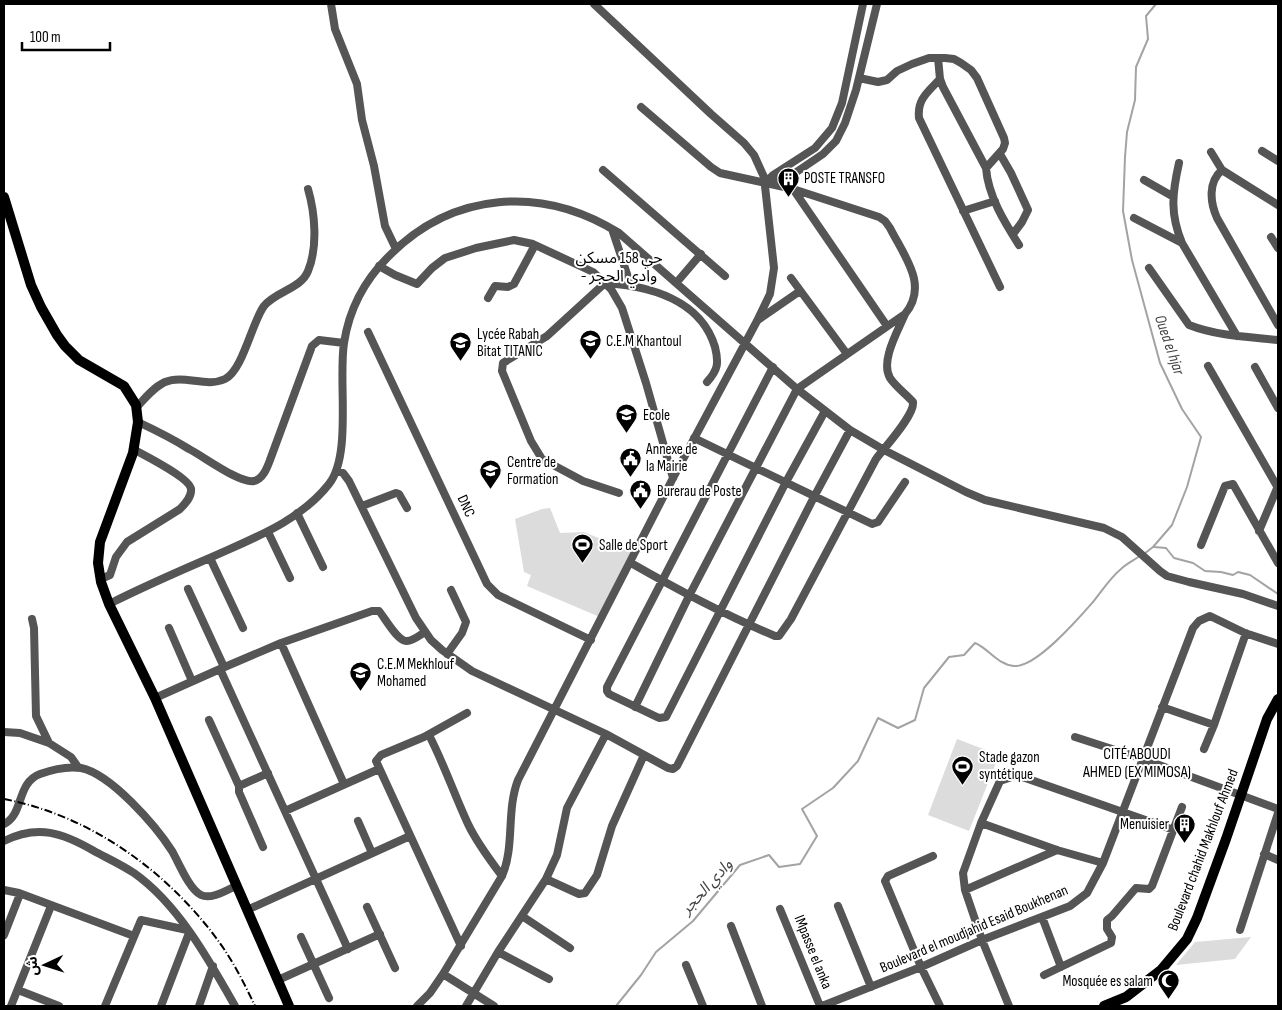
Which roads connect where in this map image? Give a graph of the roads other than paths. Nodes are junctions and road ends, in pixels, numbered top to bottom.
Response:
1 (331, 4) edge
2 (594, 4) edge
3 (863, 4) edge
4 (877, 4) edge
5 (938, 58) junction
6 (859, 78) junction
7 (940, 79) junction
8 (641, 107) dead end
9 (1262, 151) dead end
10 (1211, 152) dead end
11 (1000, 154) junction
12 (1278, 161) edge
13 (1179, 163) dead end
14 (986, 168) junction
15 (603, 170) dead end
16 (1222, 170) junction
17 (1144, 180) dead end
18 (764, 183) junction
19 (308, 189) dead end
20 (793, 189) junction
21 (1172, 196) junction
22 (4, 197) edge
23 (995, 201) junction
24 (1278, 205) edge
25 (963, 211) junction
26 (1134, 218) dead end
27 (612, 229) junction
28 (1013, 234) junction
29 (1272, 237) dead end
30 (1182, 243) junction
31 (535, 245) junction
32 (1020, 245) dead end
33 (1278, 248) edge
34 (396, 249) junction
35 (701, 254) junction
36 (379, 266) junction
37 (1149, 268) dead end
38 (725, 276) dead end
39 (791, 278) dead end
40 (677, 282) junction
41 (606, 283) junction
42 (630, 286) junction
43 (1000, 288) dead end
44 (800, 291) junction
45 (488, 298) dead end
46 (905, 314) junction
47 (757, 321) junction
48 (886, 326) junction
49 (1278, 326) edge
50 (368, 332) dead end
51 (1237, 336) junction
52 (1278, 340) edge
53 (745, 342) junction
54 (344, 343) junction
55 (847, 354) junction
56 (1208, 366) dead end
57 (773, 367) junction
58 (1254, 367) dead end
59 (707, 382) dead end
60 (797, 389) junction
61 (137, 407) junction
62 (1278, 408) edge
63 (825, 411) junction
64 (138, 422) junction
65 (850, 430) junction
66 (694, 438) junction
67 (133, 449) junction
68 (884, 450) junction
69 (728, 455) junction
70 (756, 468) junction
71 (337, 471) junction
72 (673, 478) junction
73 (786, 482) junction
74 (904, 482) dead end
75 (1278, 487) edge
76 (618, 493) dead end
77 (814, 497) junction
78 (362, 506) junction
79 (407, 508) dead end
80 (846, 512) junction
81 (297, 513) junction
82 (1260, 531) junction
83 (268, 532) junction
84 (1201, 544) dead end
85 (210, 558) junction
86 (631, 563) junction
87 (1278, 563) edge
88 (323, 567) dead end
89 (290, 578) dead end
90 (101, 579) junction
91 (661, 580) junction
92 (188, 589) dead end
93 (451, 590) dead end
94 (689, 596) junction
95 (109, 604) junction
96 (1278, 606) edge
97 (719, 611) junction
98 (32, 619) dead end
99 (749, 625) junction
100 (168, 628) dead end
101 (243, 628) dead end
102 (425, 632) junction
103 (1246, 633) junction
104 (591, 640) junction
105 (281, 643) junction
106 (1278, 644) edge
107 (446, 654) junction
108 (222, 668) junction
109 (192, 681) junction
110 (154, 698) junction
111 (1278, 699) edge
112 (635, 707) junction
113 (1162, 707) junction
114 (555, 710) junction
115 (467, 713) dead end
116 (209, 720) dead end
117 (1214, 725) junction
118 (4, 732) edge
119 (606, 734) junction
120 (428, 735) junction
121 (1075, 737) dead end
122 (48, 743) junction
123 (1204, 749) dead end
124 (644, 755) junction
125 (1143, 759) junction
126 (78, 768) junction
127 (379, 769) junction
128 (268, 774) junction
129 (344, 784) junction
130 (239, 786) junction
131 (1242, 794) junction
132 (1182, 807) dead end
133 (1278, 809) edge
134 (285, 811) junction
135 (1123, 812) junction
136 (1278, 813) edge
137 (358, 821) dead end
138 (981, 822) junction
139 (4, 824) edge
140 (1174, 830) junction
141 (410, 836) junction
142 (4, 841) edge
143 (263, 847) dead end
144 (1057, 850) junction
145 (372, 853) junction
146 (1264, 854) junction
147 (932, 856) dead end
148 (1278, 860) edge
149 (1103, 863) junction
150 (502, 876) junction
151 (316, 879) junction
152 (546, 879) junction
153 (236, 886) junction
154 (4, 890) edge
155 (965, 890) junction
156 (20, 894) junction
157 (51, 906) junction
158 (838, 906) dead end
159 (367, 907) dead end
160 (780, 909) dead end
161 (247, 910) junction
162 (522, 916) junction
163 (1042, 917) junction
164 (731, 926) dead end
165 (1240, 930) dead end
166 (188, 931) junction
167 (380, 934) junction
168 (4, 935) edge
169 (134, 936) junction
170 (301, 937) dead end
171 (982, 940) junction
172 (460, 946) junction
173 (570, 948) dead end
174 (348, 949) junction
175 (498, 952) junction
176 (315, 964) junction
177 (686, 965) dead end
178 (213, 966) junction
179 (921, 967) junction
180 (1061, 967) junction
181 (395, 968) dead end
182 (443, 974) junction
183 (1044, 974) dead end
184 (549, 979) dead end
185 (278, 980) junction
186 (872, 987) junction
187 (18, 990) junction
188 (474, 992) junction
189 (329, 998) dead end
190 (11, 1006) edge
191 (59, 1006) edge
192 (105, 1006) edge
193 (161, 1006) edge
194 (199, 1006) edge
195 (235, 1006) edge
196 (289, 1006) edge
197 (417, 1006) edge
198 (466, 1006) edge
199 (494, 1006) edge
200 (703, 1006) edge
201 (762, 1006) edge
202 (821, 1006) edge
203 (940, 1006) edge
204 (1009, 1006) edge
205 (1104, 1006) edge

1 - 34 street
2 - 18 street
3 - 18 street
4 - 6 street
5 - 6 street
5 - 7 street
5 - 11 street
6 - 18 street
7 - 14 street
7 - 25 street
8 - 18 street
9 - 12 street
10 - 16 street
11 - 14 street
11 - 28 street
13 - 21 street
14 - 23 street
15 - 35 street
16 - 24 street
16 - 49 street
17 - 21 street
18 - 20 street
18 - 47 street
19 - 61 street
20 - 46 street
20 - 48 street
21 - 30 street
22 - 61 main road
23 - 25 street
23 - 28 street
25 - 43 street
26 - 30 street
27 - 34 street
27 - 40 street
27 - 42 street
28 - 32 street
29 - 33 street
30 - 51 street
31 - 36 street
31 - 41 street
31 - 45 street
34 - 36 street
35 - 38 street
35 - 40 street
36 - 54 street
37 - 51 street
39 - 44 street
40 - 53 street
41 - 42 street
41 - 72 street
41 - 76 street
42 - 59 street
44 - 47 street
44 - 55 street
46 - 48 street
46 - 68 street
47 - 53 street
48 - 55 street
50 - 104 street, DNC
51 - 52 street
53 - 57 street
53 - 66 street
54 - 64 street
54 - 71 street
55 - 60 street
56 - 75 street
57 - 60 street
57 - 69 street
58 - 62 street
60 - 63 street
60 - 70 street
61 - 64 main road
63 - 65 street
63 - 73 street
64 - 67 main road
65 - 68 street
65 - 77 street
66 - 69 street
66 - 72 street
67 - 90 main road
67 - 90 street
68 - 80 street
68 - 96 street
69 - 70 street
69 - 91 street
70 - 73 street
70 - 94 street
71 - 78 street
71 - 81 street
72 - 86 street
73 - 77 street
73 - 97 street
74 - 80 street
75 - 82 street
77 - 80 street
77 - 99 street
78 - 79 street
78 - 102 street
80 - 99 street
81 - 83 street
81 - 88 street
82 - 84 street
82 - 87 street
83 - 85 street
83 - 89 street
85 - 95 street
85 - 101 street
86 - 91 street
86 - 104 street
90 - 95 main road
91 - 94 street
91 - 112 street
92 - 108 street
93 - 107 street
94 - 97 street
94 - 112 street
95 - 110 main road
97 - 99 street
97 - 112 street
98 - 122 street
99 - 124 street
100 - 109 street
102 - 105 street
102 - 107 street
103 - 106 street, Boulevard el moudjahid Esaid Boukhenan
103 - 113 street, Boulevard el moudjahid Esaid Boukhenan
103 - 117 street
104 - 114 street
105 - 108 street
105 - 129 street
107 - 114 street
108 - 109 street
108 - 128 street
109 - 110 street
110 - 153 main road
111 - 131 main road, Boulevard chahid Makhlouf Ahmed
113 - 117 street
113 - 125 street, Boulevard el moudjahid Esaid Boukhenan
114 - 119 street
114 - 150 street
115 - 120 street
116 - 130 street
117 - 123 street
118 - 122 street
119 - 124 street
119 - 152 street
120 - 127 street
120 - 150 street
121 - 125 street
122 - 126 street
124 - 152 street
125 - 131 street
125 - 135 street, Boulevard el moudjahid Esaid Boukhenan
126 - 139 street
126 - 153 street
127 - 129 street
127 - 141 street
128 - 130 street
128 - 134 street
129 - 134 street
130 - 143 street
131 - 133 street
131 - 205 main road, Boulevard chahid Makhlouf Ahmed
132 - 140 street
134 - 151 street
135 - 138 street
135 - 140 street
135 - 149 street, Boulevard el moudjahid Esaid Boukhenan
136 - 146 street
137 - 145 street
138 - 144 street
138 - 155 street
140 - 180 street
141 - 145 street
141 - 172 street
142 - 166 street
144 - 149 street
144 - 155 street
145 - 151 street
146 - 148 street
146 - 165 street
147 - 179 street
149 - 163 street, Boulevard el moudjahid Esaid Boukhenan
150 - 172 street
151 - 161 street
151 - 174 street
152 - 162 street
153 - 161 main road
154 - 156 street
155 - 171 street
156 - 157 street
156 - 168 street
157 - 169 street
157 - 187 street
158 - 186 street
159 - 167 street
160 - 202 street, IMpasse el anka
161 - 185 main road
162 - 173 street
162 - 175 street
163 - 171 street, Boulevard el moudjahid Esaid Boukhenan
163 - 180 street
164 - 201 street
166 - 169 street
166 - 178 street
166 - 193 street
167 - 174 street
167 - 181 street
169 - 192 street
170 - 176 street
171 - 179 street, Boulevard el moudjahid Esaid Boukhenan
171 - 204 street
172 - 182 street
174 - 176 street
175 - 184 street
175 - 188 street
176 - 185 street
176 - 189 street
177 - 200 street
178 - 194 street
178 - 195 street
179 - 186 street, Boulevard el moudjahid Esaid Boukhenan
179 - 203 street
180 - 183 street
182 - 188 street
182 - 197 street
185 - 196 main road
186 - 202 street, Boulevard el moudjahid Esaid Boukhenan
187 - 190 street
187 - 191 street
188 - 198 street
188 - 199 street

